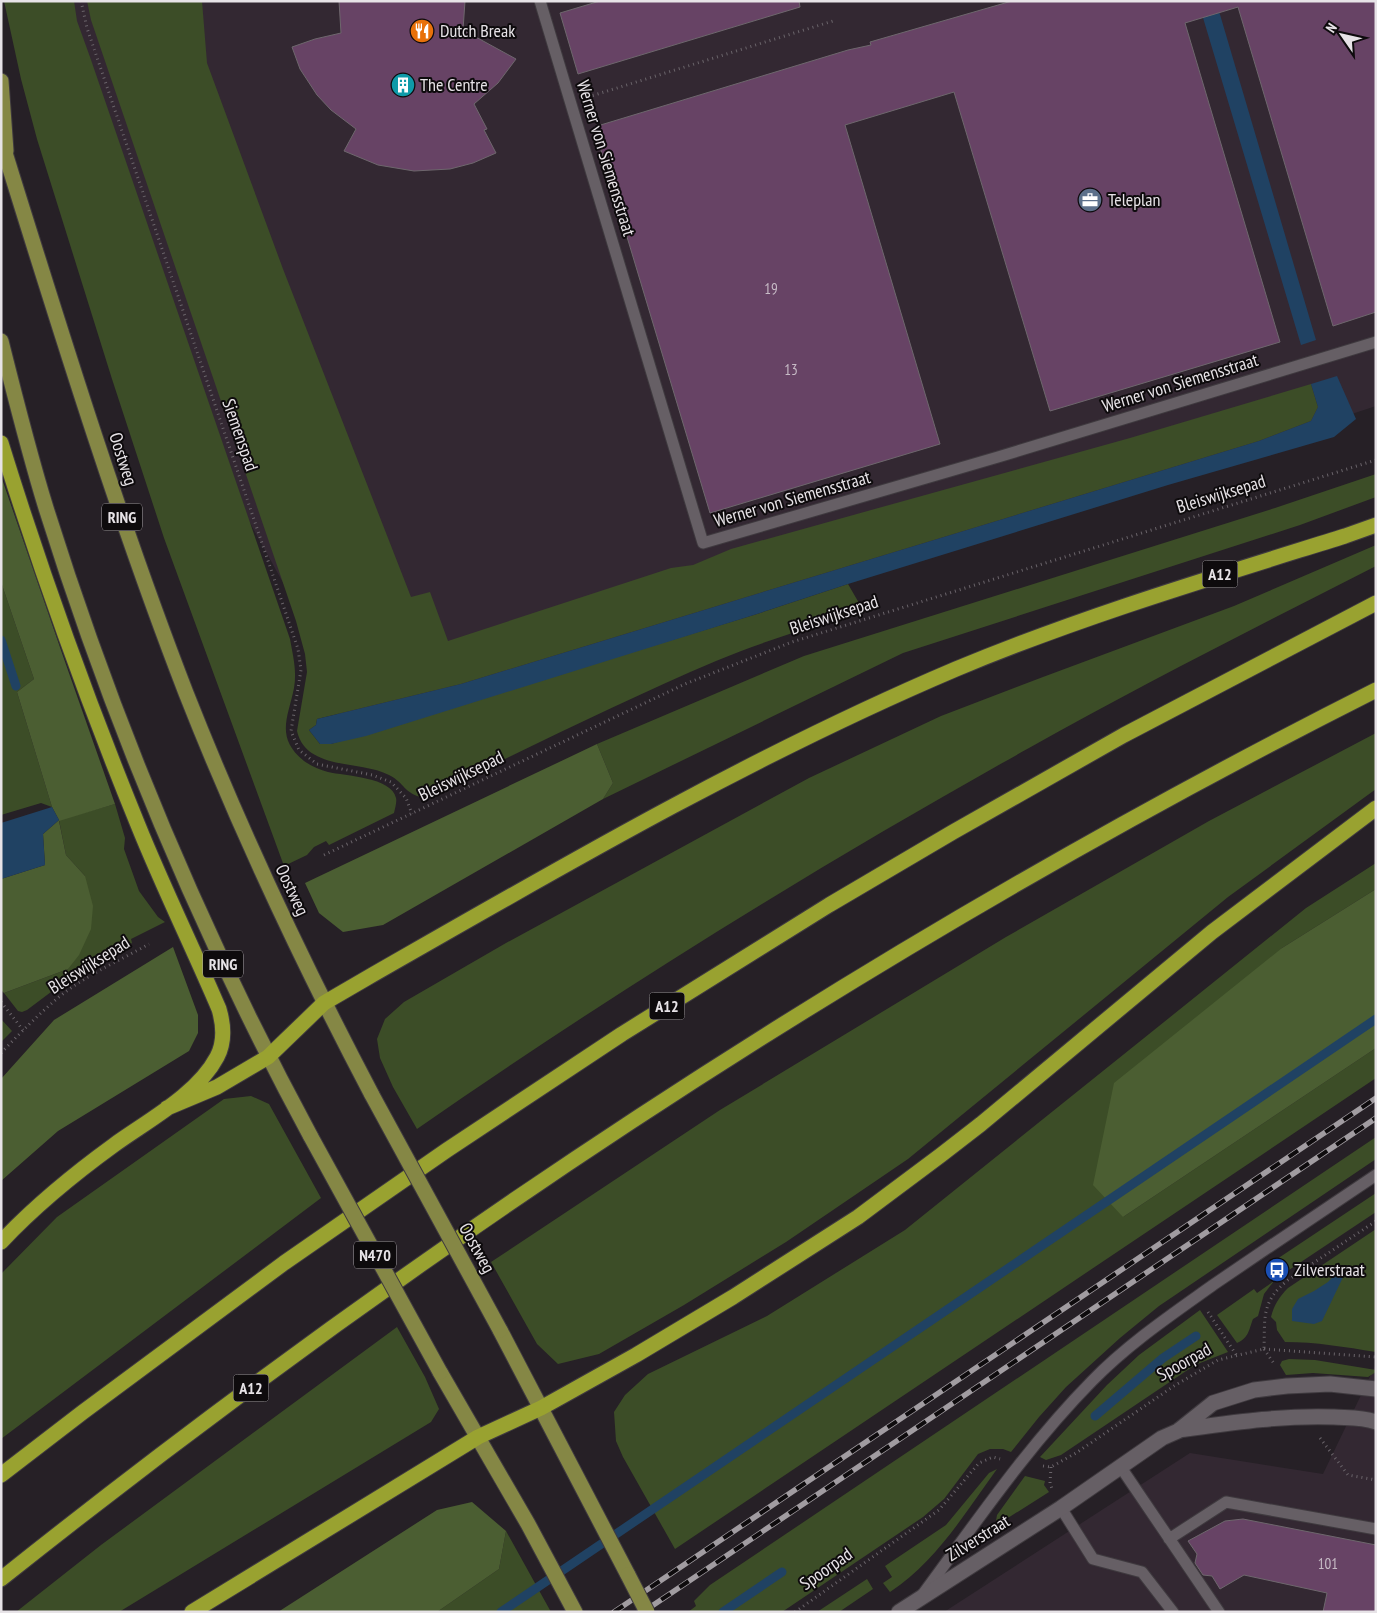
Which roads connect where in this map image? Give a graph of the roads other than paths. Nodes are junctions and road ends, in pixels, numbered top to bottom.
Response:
1 (540, 1) edge
2 (1, 81) edge
3 (1, 140) edge
4 (7, 158) junction
5 (1, 341) edge
6 (1376, 342) edge
7 (1, 443) edge
8 (1376, 525) edge
9 (1376, 603) edge
10 (1376, 690) edge
11 (1376, 808) edge
12 (324, 1003) junction
13 (268, 1057) junction
14 (167, 1108) junction
15 (1376, 1175) edge
16 (1, 1242) edge
17 (1376, 1389) edge
18 (541, 1408) junction
19 (1376, 1422) edge
20 (1178, 1431) junction
21 (478, 1437) junction
22 (1120, 1466) junction
23 (1, 1475) edge
24 (1061, 1508) junction
25 (1376, 1529) edge
26 (1169, 1539) junction
27 (1, 1579) edge
28 (921, 1597) junction
29 (192, 1612) edge
30 (575, 1612) edge
31 (647, 1612) edge
32 (899, 1612) edge
33 (1173, 1612) edge
34 (1219, 1612) edge

1 - 6 lane, Werner von Siemensstraat
2 - 4 main road
3 - 4 main road, Oostweg / RING
4 - 12 main road, Oostweg / RING
5 - 13 main road, RING
7 - 14 highway
8 - 12 highway, A12
9 - 23 highway, A12
10 - 27 highway, A12
11 - 18 highway
12 - 13 highway, A12
12 - 18 main road, Oostweg, bridge
13 - 14 highway, A12
13 - 21 main road, N470, bridge
14 - 16 highway, A12
15 - 28 lane
17 - 20 street, Zilverstraat
18 - 21 highway
18 - 31 main road, Oostweg, bridge
19 - 20 street, Zilverstraat
20 - 22 street, Zilverstraat
21 - 29 highway
21 - 30 main road, N470
22 - 24 street, Zilverstraat
22 - 26 lane
24 - 28 street, Zilverstraat
24 - 33 lane
25 - 26 lane
26 - 34 lane
28 - 32 street, Zilverstraat

